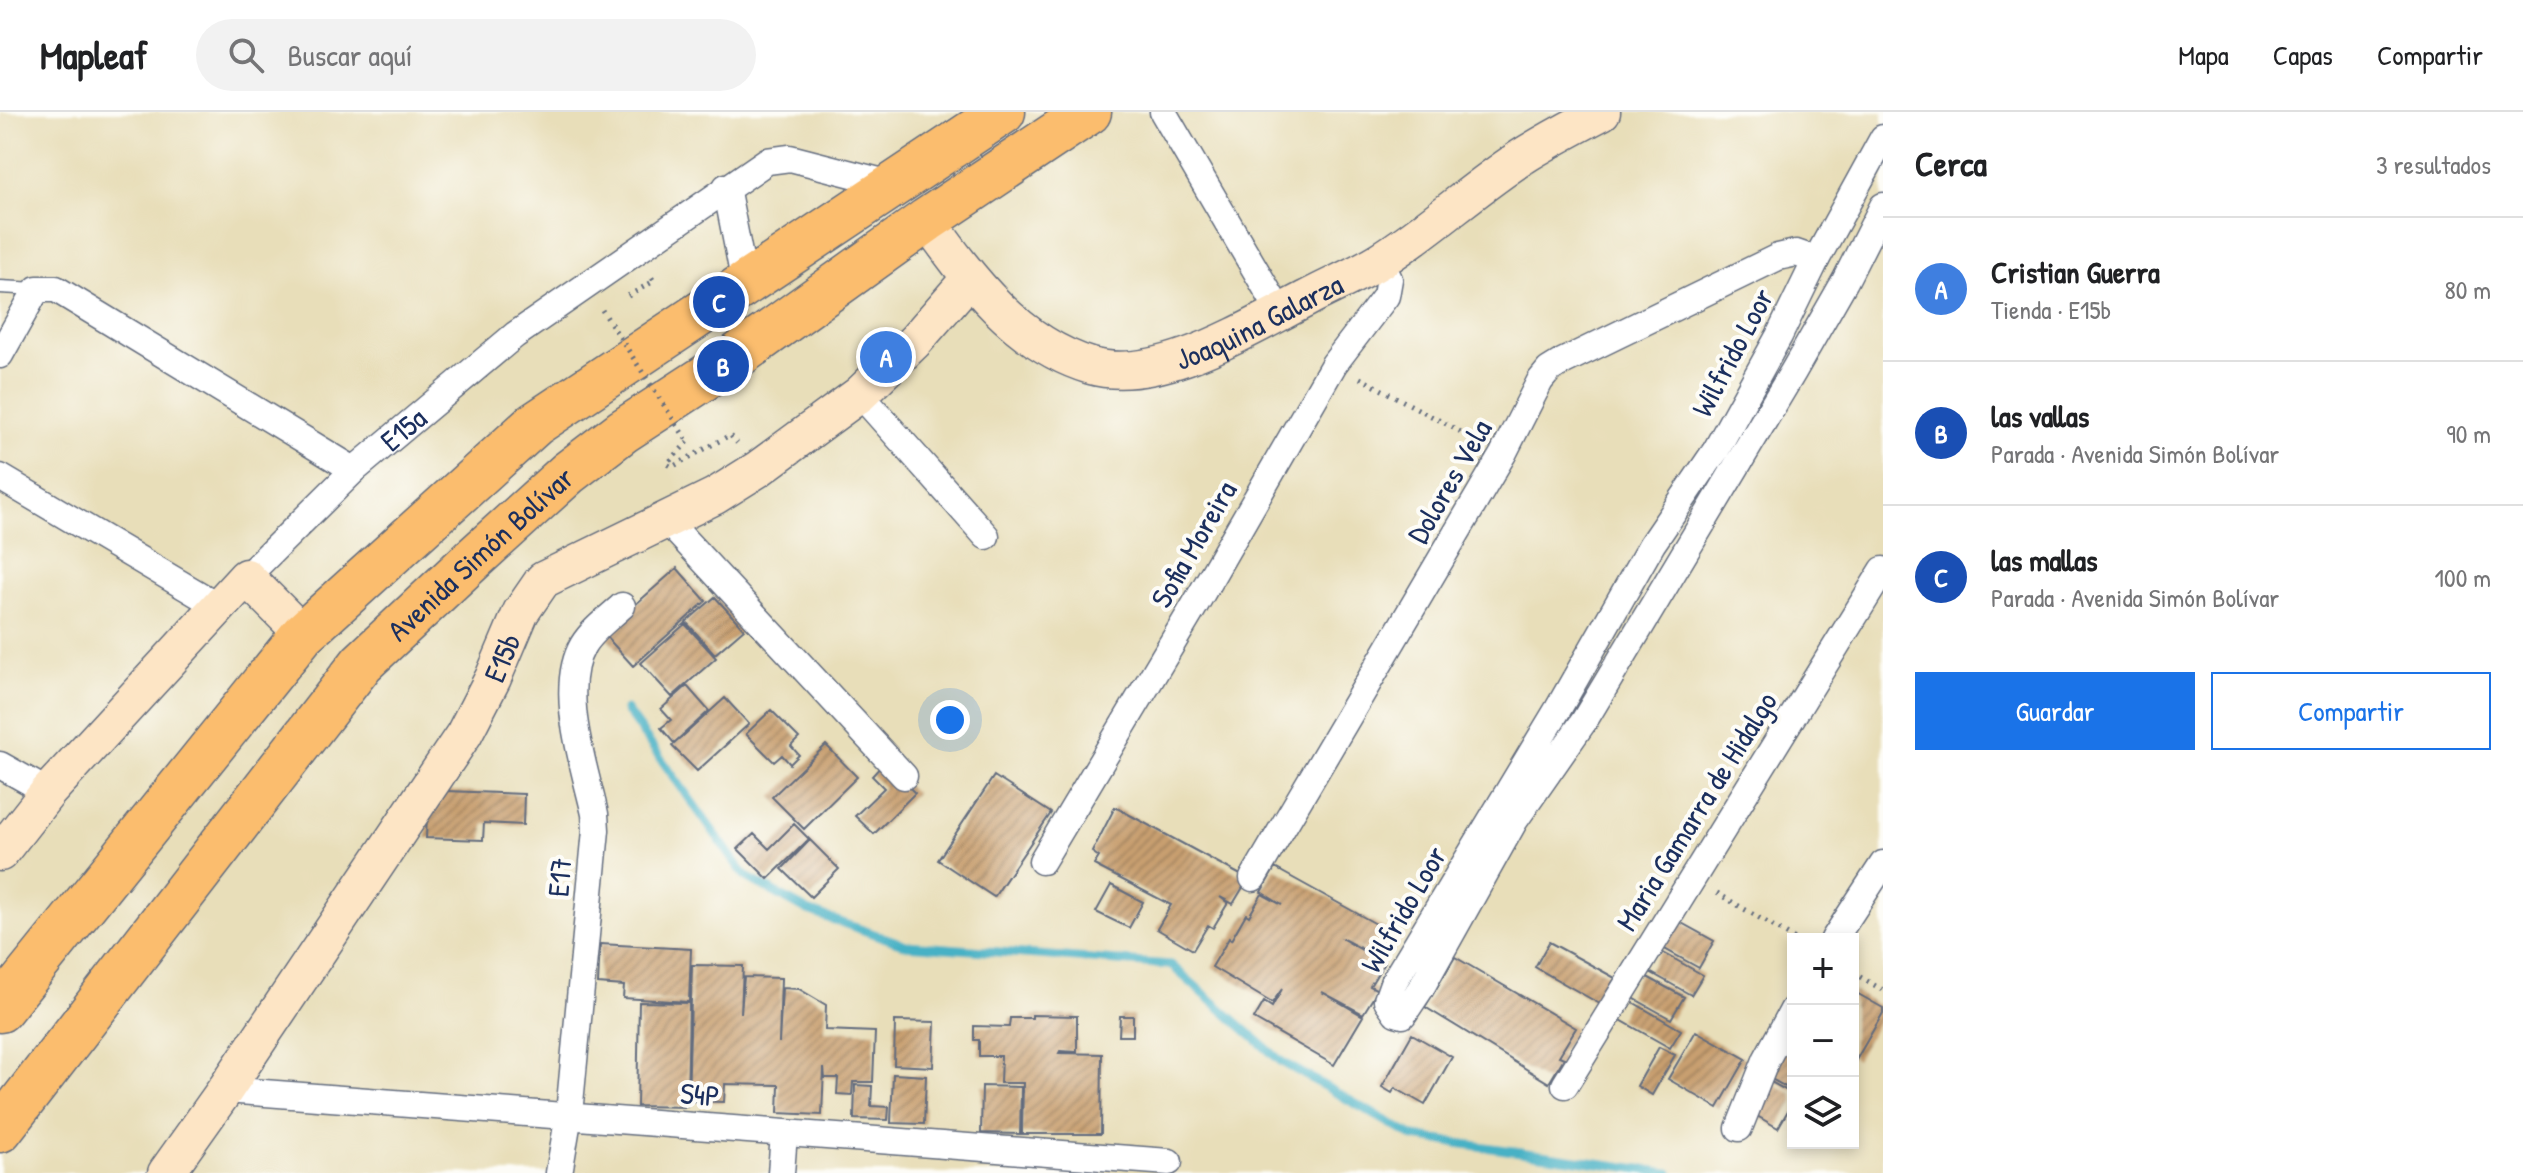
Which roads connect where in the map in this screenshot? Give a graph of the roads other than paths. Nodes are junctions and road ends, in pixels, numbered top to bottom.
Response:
1 (1003, 112) edge
2 (1089, 112) edge
3 (1163, 112) edge
4 (1602, 112) edge
5 (1883, 138) edge
6 (895, 185) junction
7 (726, 187) junction
8 (1883, 206) edge
9 (927, 220) junction
10 (1816, 260) junction
11 (1380, 261) junction
12 (969, 279) junction
13 (745, 284) junction
14 (0, 287) edge
15 (37, 289) junction
16 (1280, 312) junction
17 (0, 353) edge
18 (860, 394) junction
19 (354, 470) junction
20 (0, 477) edge
21 (666, 520) junction
22 (986, 536) dead end
23 (1883, 570) edge
24 (246, 577) junction
25 (218, 606) junction
26 (622, 606) dead end
27 (303, 634) junction
28 (0, 765) edge
29 (904, 776) dead end
30 (48, 792) junction
31 (0, 853) edge
32 (1042, 861) dead end
33 (1883, 864) edge
34 (1253, 878) dead end
35 (1838, 933) edge
36 (0, 1010) edge
37 (1787, 1021) edge
38 (1565, 1085) dead end
39 (225, 1090) junction
40 (569, 1114) junction
41 (1739, 1128) dead end
42 (0, 1130) edge
43 (784, 1134) junction
44 (1169, 1162) dead end
45 (166, 1173) edge
46 (559, 1173) edge
47 (781, 1173) edge

1 - 6 highway, Avenida Simón Bolívar
2 - 9 highway, Avenida Simón Bolívar
3 - 16 street
4 - 11 street, Joaquina Galarza
5 - 10 street, Wilfrido Loor
6 - 7 street, E15a
6 - 13 highway, Avenida Simón Bolívar
7 - 13 street
7 - 19 street, E15a
8 - 10 street, Wilfrido Loor
9 - 12 street, Joaquina Galarza
9 - 42 highway, Avenida Simón Bolívar
10 - 34 street, Dolores Vela
11 - 16 street, Joaquina Galarza
11 - 32 street, Sofia Moreira
12 - 16 street, Joaquina Galarza
12 - 18 street, E15b
13 - 27 highway, Avenida Simón Bolívar
14 - 15 lane
15 - 17 street
15 - 19 street
18 - 21 street, E15b
18 - 22 street
19 - 24 street, E15a
20 - 25 street
21 - 29 street
21 - 39 street, E15b
23 - 38 street, Maria Gamarra de Hidalgo
24 - 25 street, E15a
24 - 27 street
25 - 30 street, E15a
26 - 40 street, E17
27 - 36 highway, Avenida Simón Bolívar
28 - 30 street
30 - 31 street, E15a
33 - 35 street
37 - 41 street
39 - 40 street, S4P
39 - 45 street, E15b
40 - 43 street, S4P
40 - 46 street, E17
43 - 44 street, S4P
43 - 47 street

